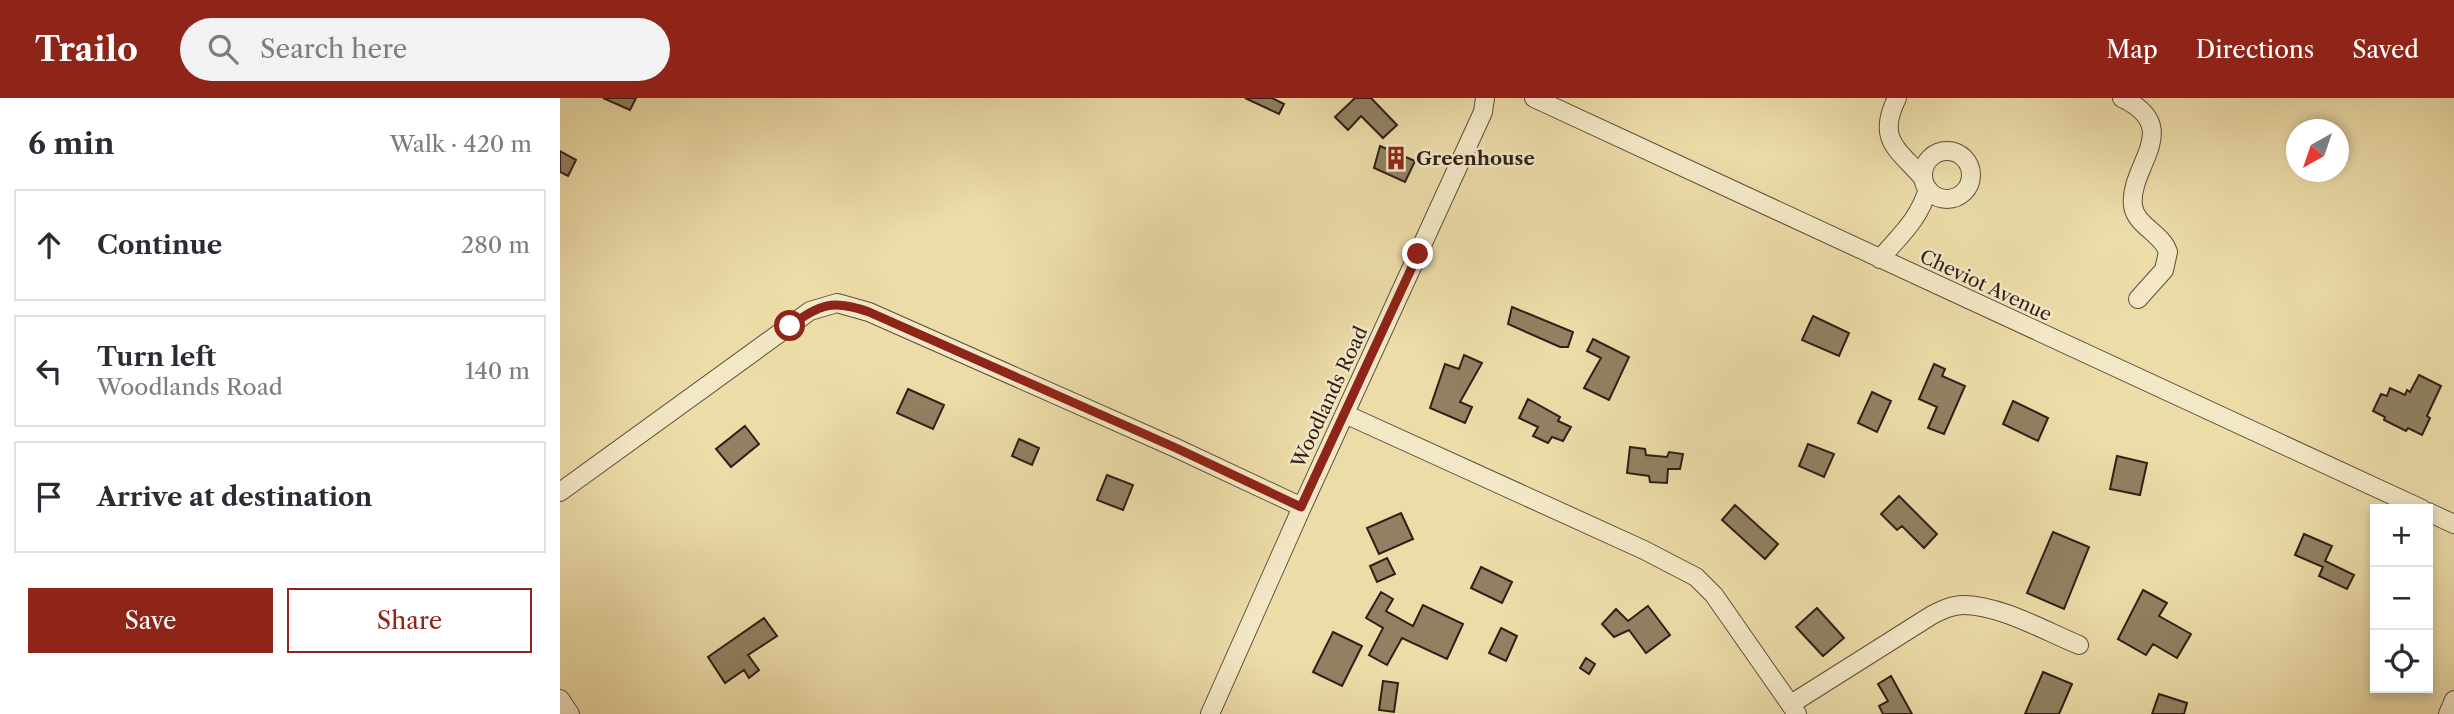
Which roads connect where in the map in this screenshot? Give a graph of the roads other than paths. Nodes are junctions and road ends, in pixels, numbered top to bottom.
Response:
1 (1485, 98) edge
2 (1534, 98) edge
3 (1897, 98) edge
4 (2122, 98) edge
5 (1880, 258) junction
6 (2138, 299) dead end
7 (1345, 414) junction
8 (560, 492) edge
9 (2411, 504) edge
10 (1301, 507) junction
11 (2433, 514) edge
12 (2454, 524) edge
13 (2079, 645) dead end
14 (560, 699) edge
15 (2454, 700) edge
16 (1794, 709) edge
17 (570, 714) edge
18 (1210, 714) edge
19 (2448, 714) edge

1 - 7 street, Woodlands Road
2 - 5 street, Cheviot Avenue
3 - 5 street
4 - 6 street
5 - 9 street, Cheviot Avenue
7 - 10 street, Woodlands Road
7 - 16 street
8 - 10 street
10 - 18 street, Woodlands Road
11 - 12 street
13 - 16 street
14 - 17 street
15 - 19 street

